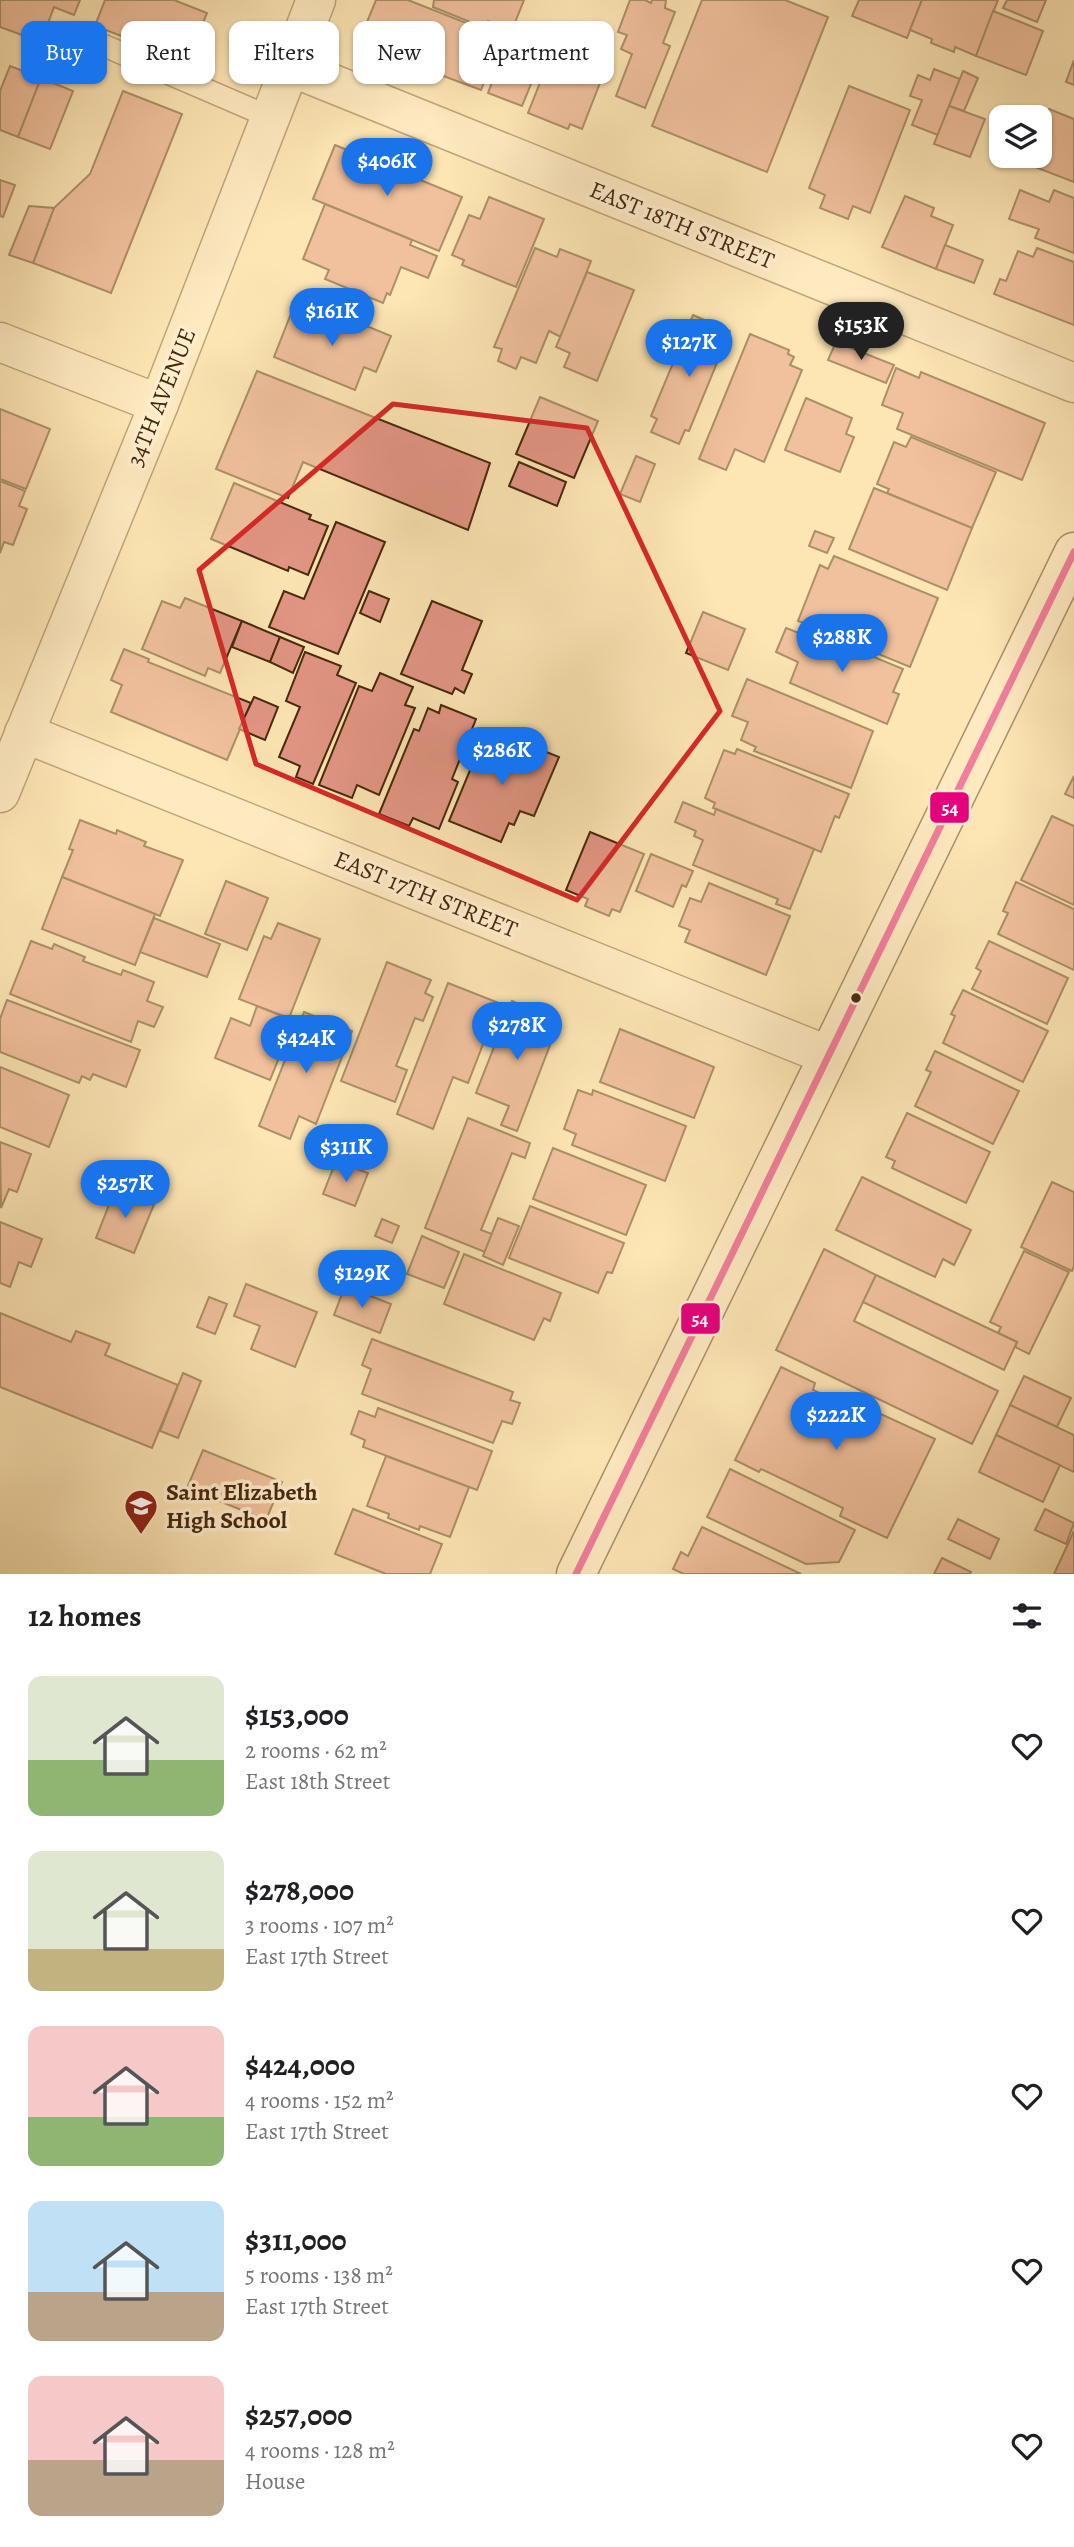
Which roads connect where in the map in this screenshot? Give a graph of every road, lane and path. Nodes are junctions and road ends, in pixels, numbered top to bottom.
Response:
1 (317, 0) edge
2 (309, 21) edge
3 (107, 47) edge
4 (285, 84) edge
5 (331, 84) edge
6 (272, 118) junction
7 (0, 342) edge
8 (1074, 383) edge
9 (159, 404) junction
10 (1074, 552) edge
11 (24, 733) junction
12 (0, 793) edge
13 (827, 1055) junction
14 (576, 1574) edge

1 - 2 street, 34TH AVENUE
3 - 6 lane
4 - 6 street, 34TH AVENUE
5 - 8 street, EAST 18TH STREET
6 - 9 street, 34TH AVENUE
7 - 9 street
9 - 11 street, 34TH AVENUE
10 - 13 street
11 - 12 street, 34TH AVENUE
11 - 13 street, EAST 17TH STREET
13 - 14 street

